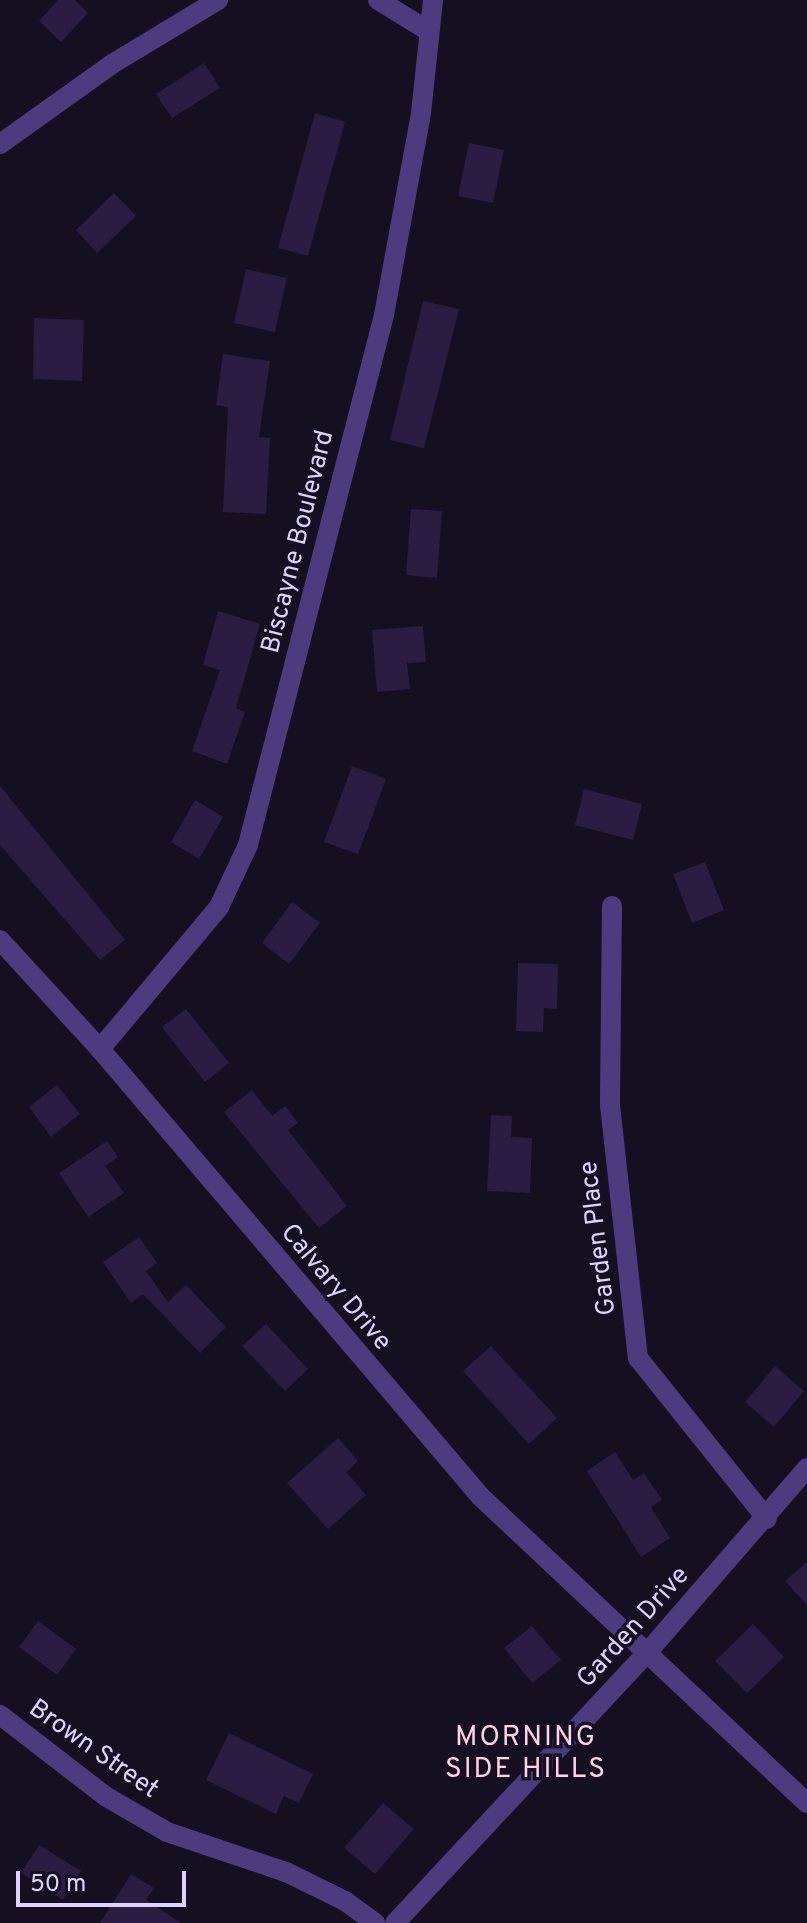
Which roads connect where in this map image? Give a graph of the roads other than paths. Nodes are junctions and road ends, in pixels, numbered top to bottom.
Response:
1 (218, 0) edge
2 (378, 0) edge
3 (433, 0) edge
4 (427, 30) junction
5 (0, 144) edge
6 (612, 906) dead end
7 (0, 940) edge
8 (100, 1049) junction
9 (807, 1468) edge
10 (767, 1519) junction
11 (646, 1654) junction
12 (0, 1715) edge
13 (807, 1803) edge
14 (375, 1923) edge
15 (395, 1923) edge

1 - 5 street
2 - 4 street
3 - 4 street, Biscayne Boulevard
4 - 8 street, Biscayne Boulevard
6 - 10 street, Garden Place
7 - 8 street, Calvary Drive
8 - 11 street, Calvary Drive
9 - 10 street, Garden Drive
10 - 11 street, Garden Drive
11 - 13 street, Calvary Drive
11 - 15 street, Garden Drive
12 - 14 street, Brown Street

